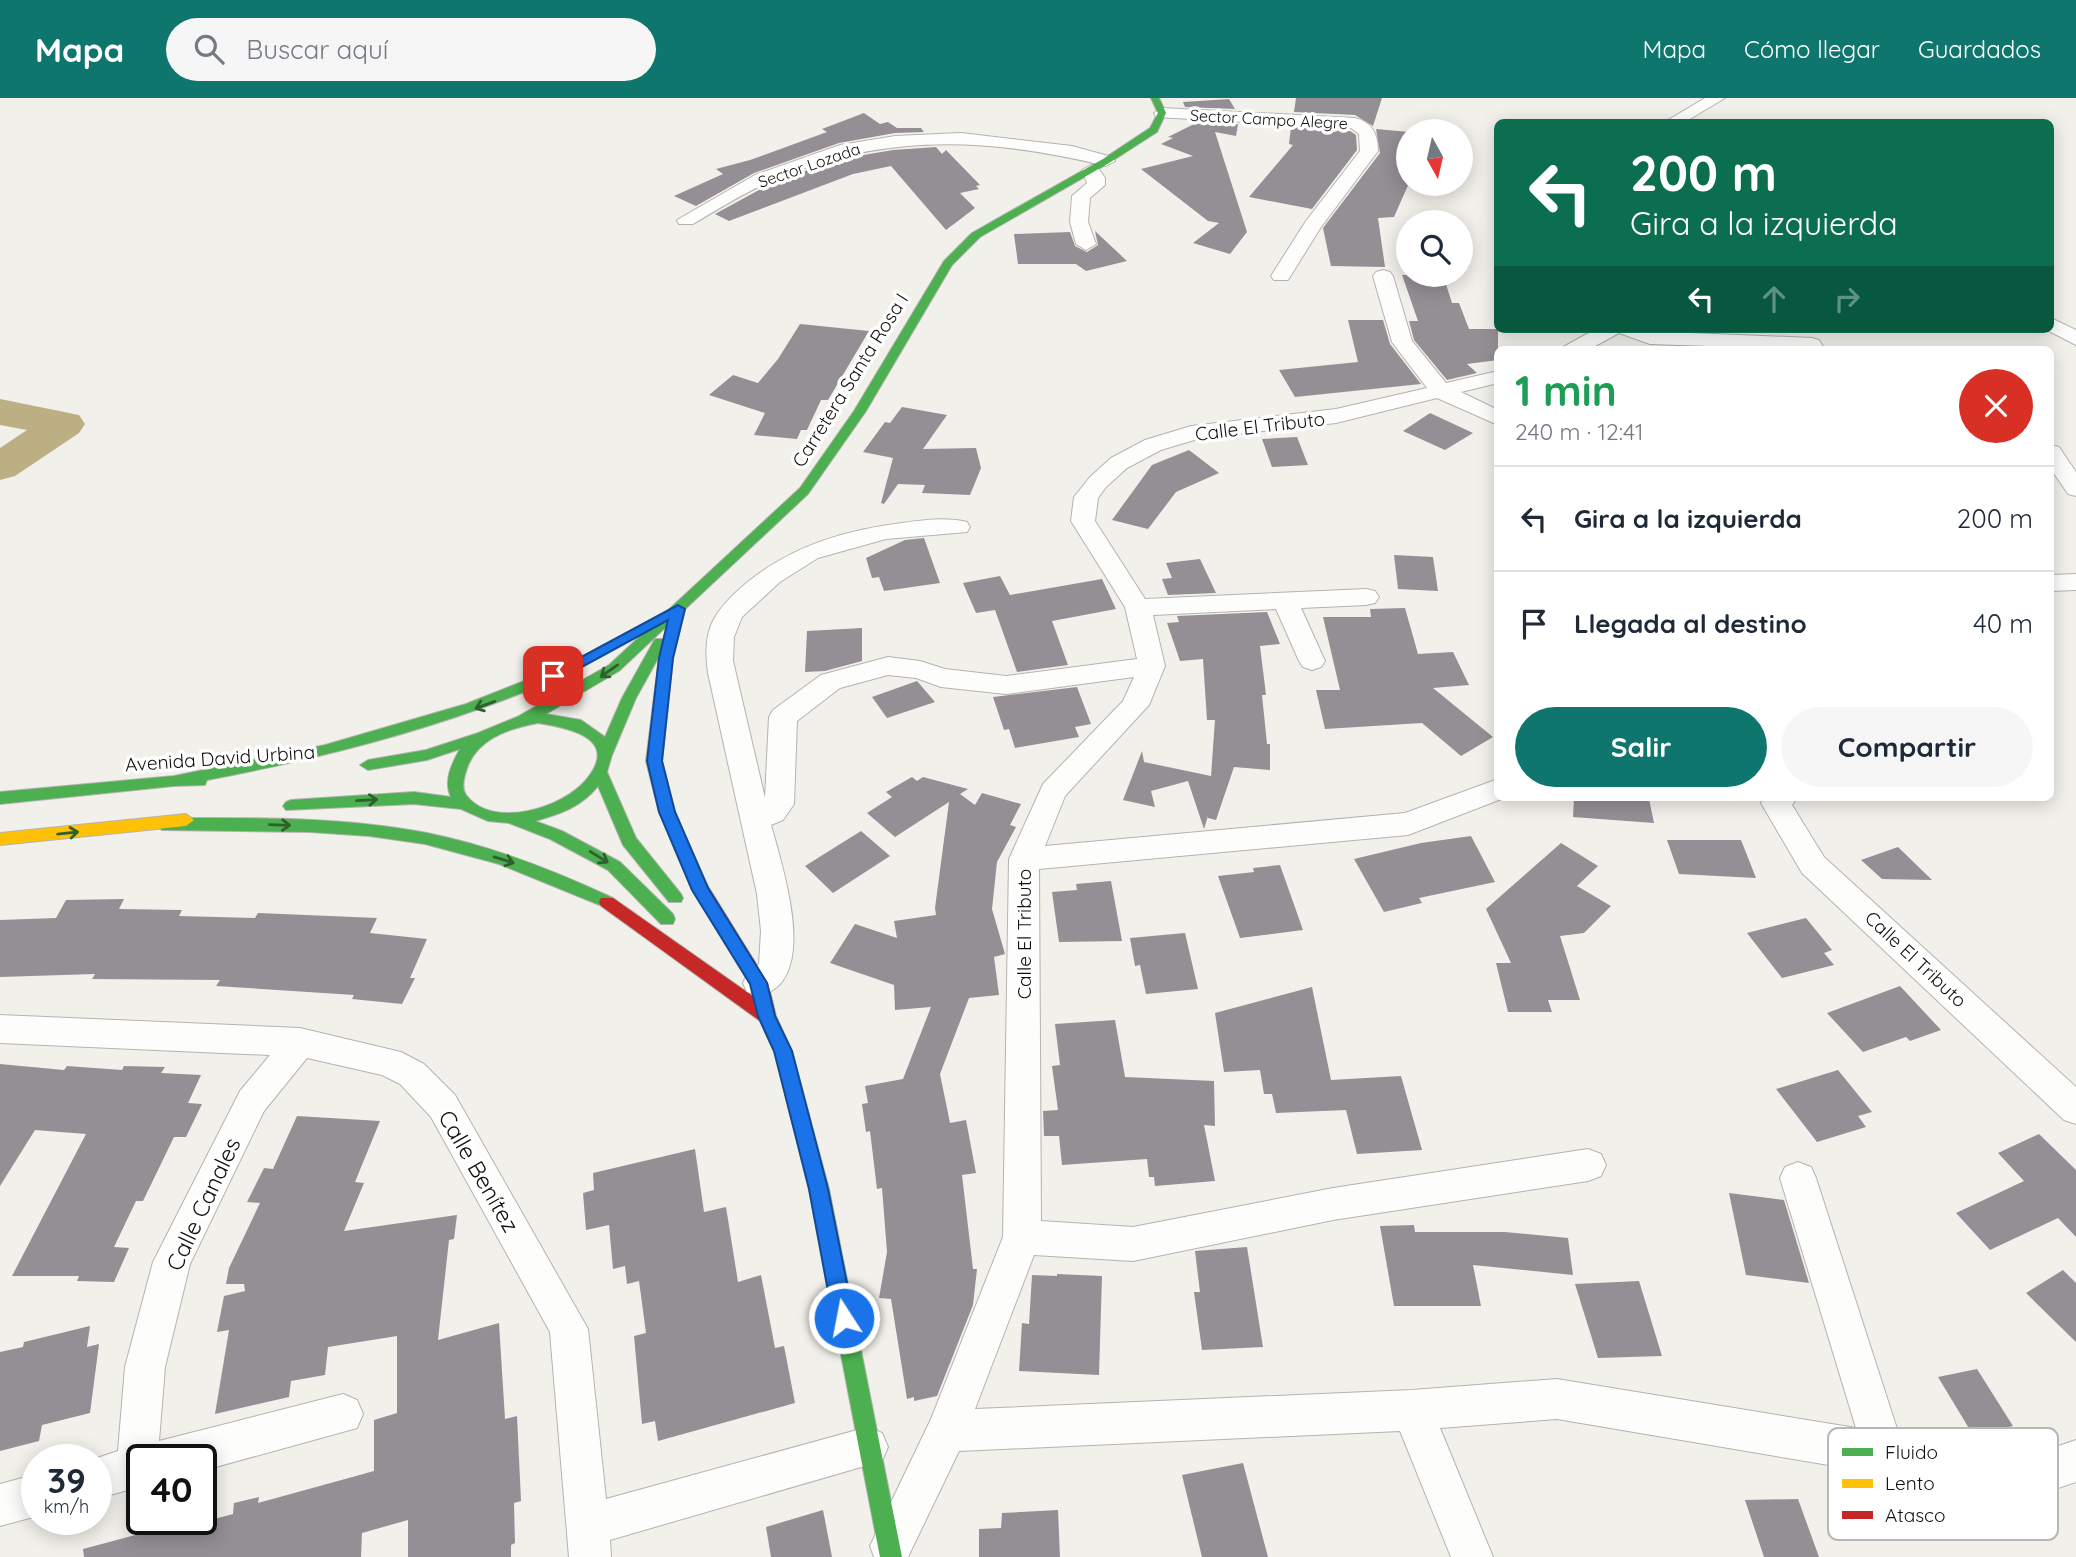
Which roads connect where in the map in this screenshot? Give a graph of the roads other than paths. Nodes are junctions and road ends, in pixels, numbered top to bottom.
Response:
1 (1717, 98) edge
2 (1159, 105) edge
3 (1678, 119) edge
4 (1098, 165) junction
5 (686, 220) dead end
6 (1086, 244) dead end
7 (1281, 276) dead end
8 (1383, 276) dead end
9 (2054, 307) edge
10 (2076, 319) edge
11 (2054, 326) edge
12 (1604, 333) edge
13 (1634, 333) edge
14 (2076, 339) edge
15 (1652, 344) edge
16 (1580, 346) edge
17 (1813, 346) edge
18 (1494, 378) edge
19 (1442, 392) junction
20 (1494, 416) edge
21 (2054, 456) edge
22 (2076, 489) edge
23 (958, 527) dead end
24 (2076, 582) edge
25 (2054, 583) edge
26 (1366, 597) dead end
27 (1286, 600) junction
28 (1138, 607) junction
29 (678, 609) junction
30 (620, 642) dead end
31 (586, 659) dead end
32 (1312, 661) dead end
33 (1152, 666) junction
34 (523, 720) junction
35 (482, 737) junction
36 (605, 754) junction
37 (354, 767) dead end
38 (601, 774) junction
39 (280, 778) dead end
40 (174, 781) junction
41 (1494, 791) edge
42 (0, 798) edge
43 (1778, 801) edge
44 (465, 804) junction
45 (515, 820) junction
46 (755, 820) junction
47 (162, 824) junction
48 (0, 839) edge
49 (1024, 859) junction
50 (684, 909) dead end
51 (746, 978) junction
52 (766, 1016) junction
53 (0, 1029) edge
54 (300, 1042) junction
55 (2076, 1109) edge
56 (1588, 1165) dead end
57 (1798, 1178) dead end
58 (1022, 1237) junction
59 (1412, 1410) junction
60 (343, 1414) dead end
61 (1876, 1428) edge
62 (947, 1431) junction
63 (147, 1444) edge
64 (1828, 1445) edge
65 (217, 1446) edge
66 (869, 1447) junction
67 (2076, 1461) edge
68 (2058, 1467) edge
69 (21, 1499) edge
70 (0, 1505) edge
71 (589, 1541) edge
72 (890, 1553) edge
73 (1472, 1557) edge

1 - 3 street
2 - 4 street, Carretera Santa Rosa I
2 - 7 street, Sector Campo Alegre
4 - 5 street, Sector Lozada
4 - 6 street
4 - 29 street, Carretera Santa Rosa I
8 - 19 street
9 - 10 street
11 - 14 street
12 - 16 street
13 - 15 street
15 - 17 street
18 - 19 street, Calle El Tributo
19 - 20 street
19 - 28 street, Calle El Tributo
21 - 22 street
23 - 46 street
24 - 25 street
26 - 27 street
27 - 28 street
27 - 32 street
28 - 33 street, Calle El Tributo
29 - 30 street
29 -> 34 street
29 - 36 street
29 - 51 street
31 -> 40 street
33 - 46 street
33 - 49 street, Calle El Tributo
34 - 35 street
34 - 36 street
35 - 37 street
35 - 44 street
36 - 38 street
38 - 45 street
38 - 50 street
39 - 40 street, Avenida David Urbina
40 - 42 street, Avenida David Urbina
41 - 49 street
43 - 55 street, Calle El Tributo
44 - 45 street
47 -> 44 street
45 -> 52 street
46 - 51 street
48 -> 47 street
47 -> 52 street
49 - 58 street, Calle El Tributo
51 - 52 street
51 - 52 street
52 - 66 street
53 - 54 street, Calle Benítez
54 - 63 street, Calle Canales
54 - 71 street, Calle Benítez
56 - 58 street
57 - 61 street
58 - 62 street, Calle El Tributo
59 - 62 street
59 - 64 street
59 - 73 street
60 - 65 street
62 - 72 street, Calle El Tributo
66 - 71 street
66 - 72 street
67 - 68 street
69 - 70 street

